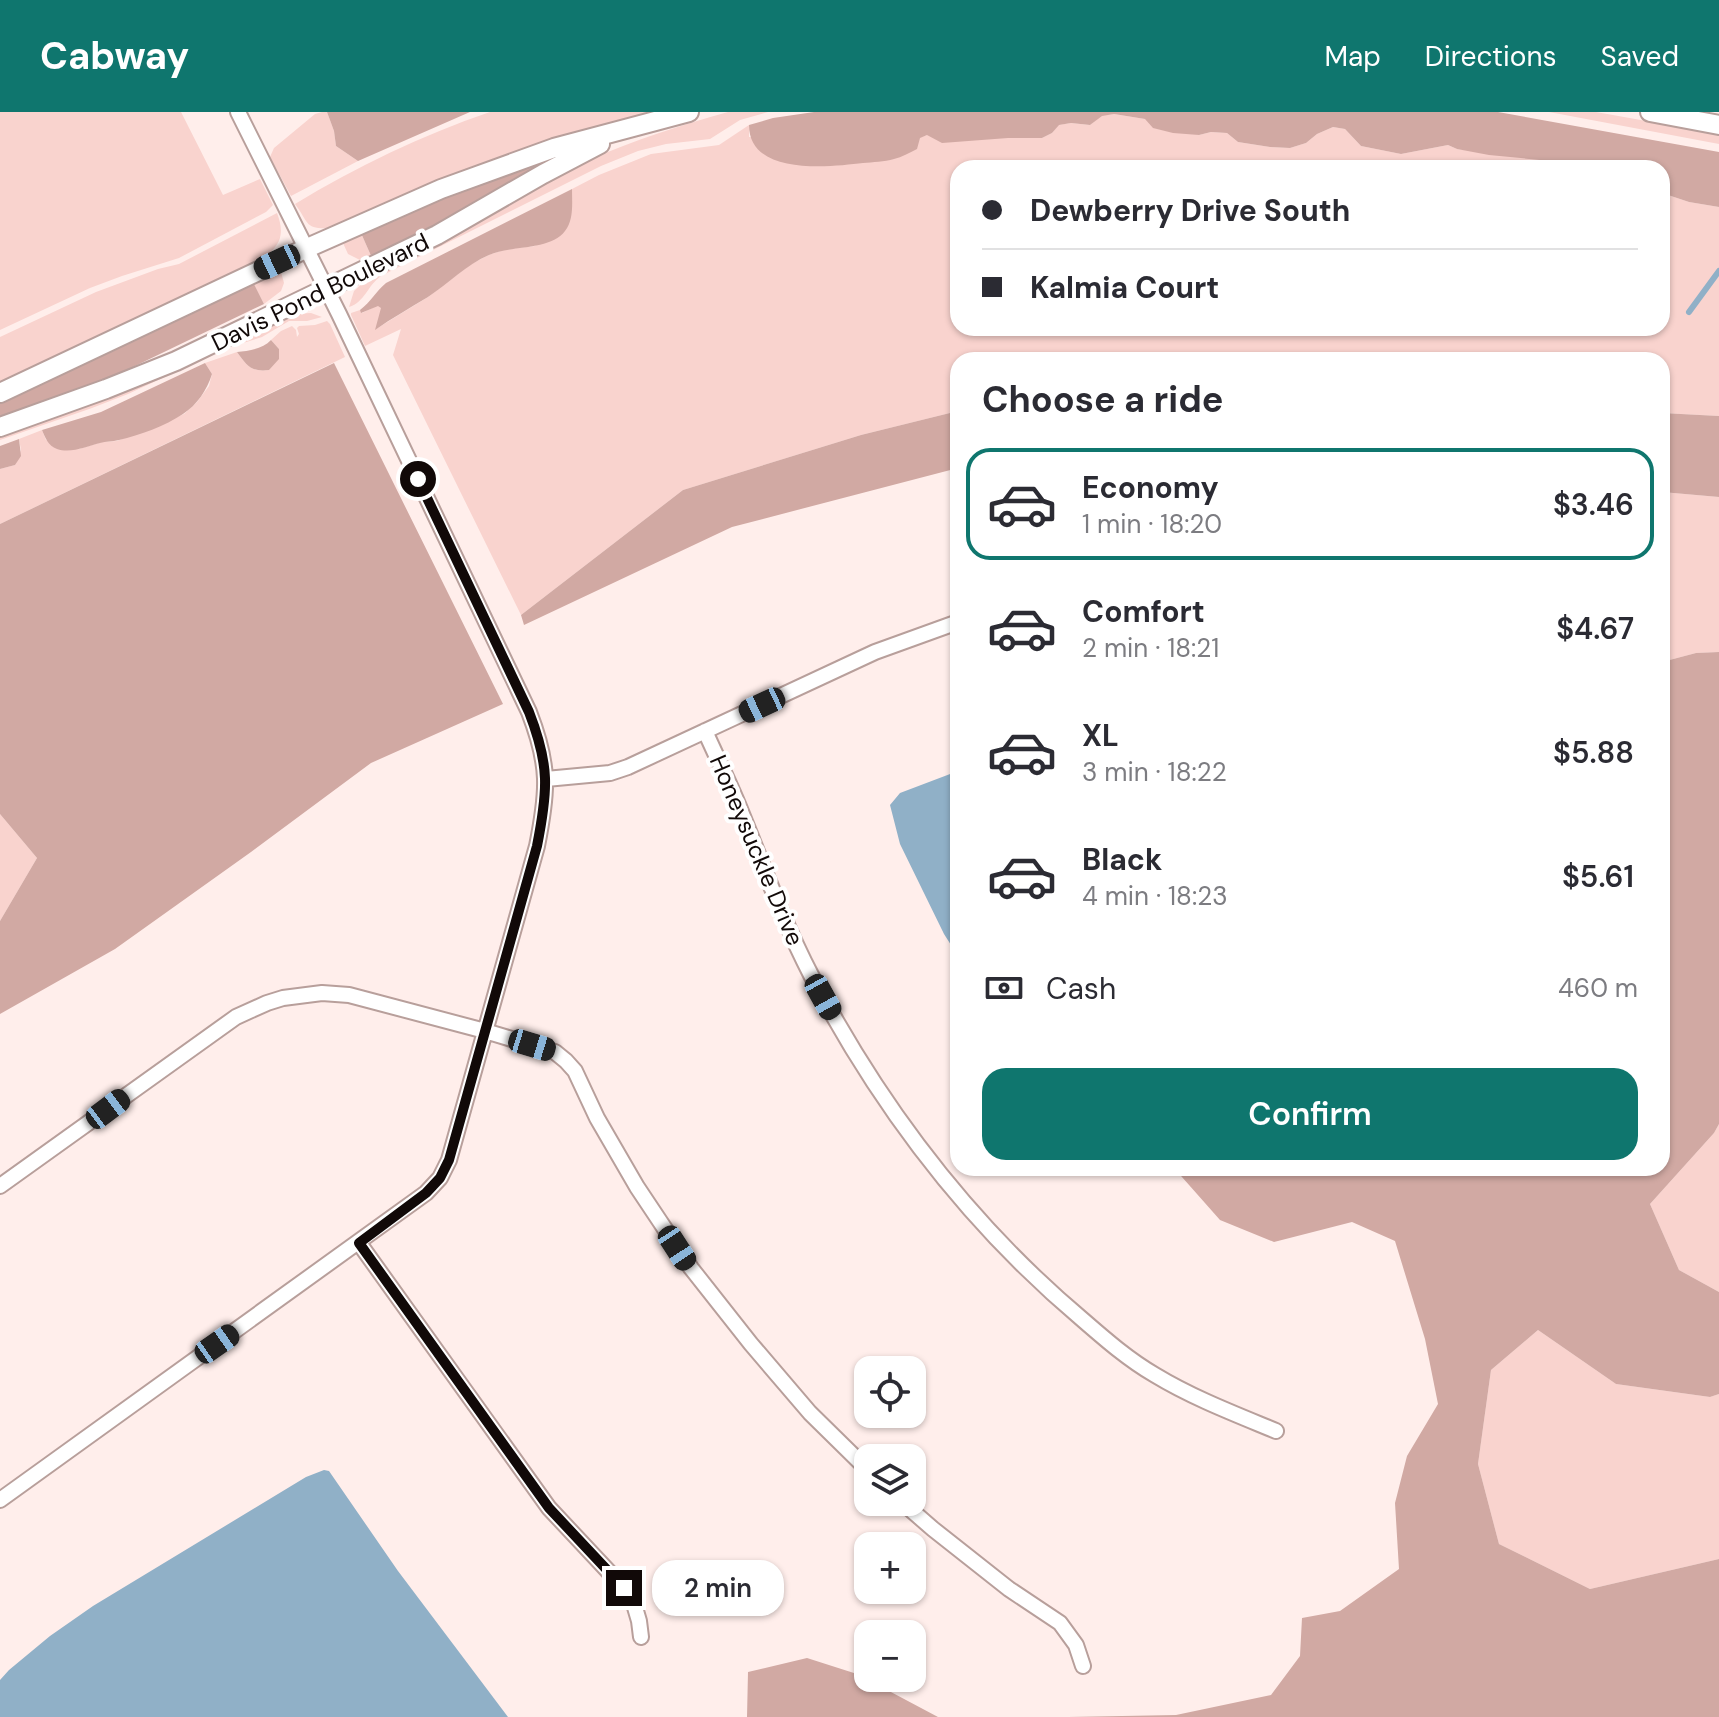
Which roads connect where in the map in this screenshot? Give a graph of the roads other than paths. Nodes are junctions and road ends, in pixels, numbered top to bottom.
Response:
1 (238, 112) edge
2 (689, 112) edge
3 (1650, 112) edge
4 (1719, 125) edge
5 (627, 130) junction
6 (305, 249) junction
7 (327, 289) junction
8 (0, 393) edge
9 (0, 427) edge
10 (950, 625) edge
11 (705, 731) junction
12 (546, 779) junction
13 (485, 1031) junction
14 (0, 1186) edge
15 (359, 1243) junction
16 (1276, 1431) dead end
17 (854, 1456) edge
18 (0, 1500) edge
19 (918, 1516) edge
20 (641, 1637) dead end
21 (1083, 1666) dead end

1 - 6 street
2 - 5 street, Davis Pond Boulevard
3 - 4 street
5 - 6 street, Davis Pond Boulevard
5 - 7 street, Davis Pond Boulevard
6 - 7 street
6 - 8 street, Davis Pond Boulevard
7 - 9 street, Davis Pond Boulevard
7 - 12 street
10 - 11 street
11 - 12 street
11 - 16 street, Honeysuckle Drive
12 - 13 street
13 - 14 street
13 - 15 street
13 - 17 street
15 - 18 street
15 - 20 street
19 - 21 street

